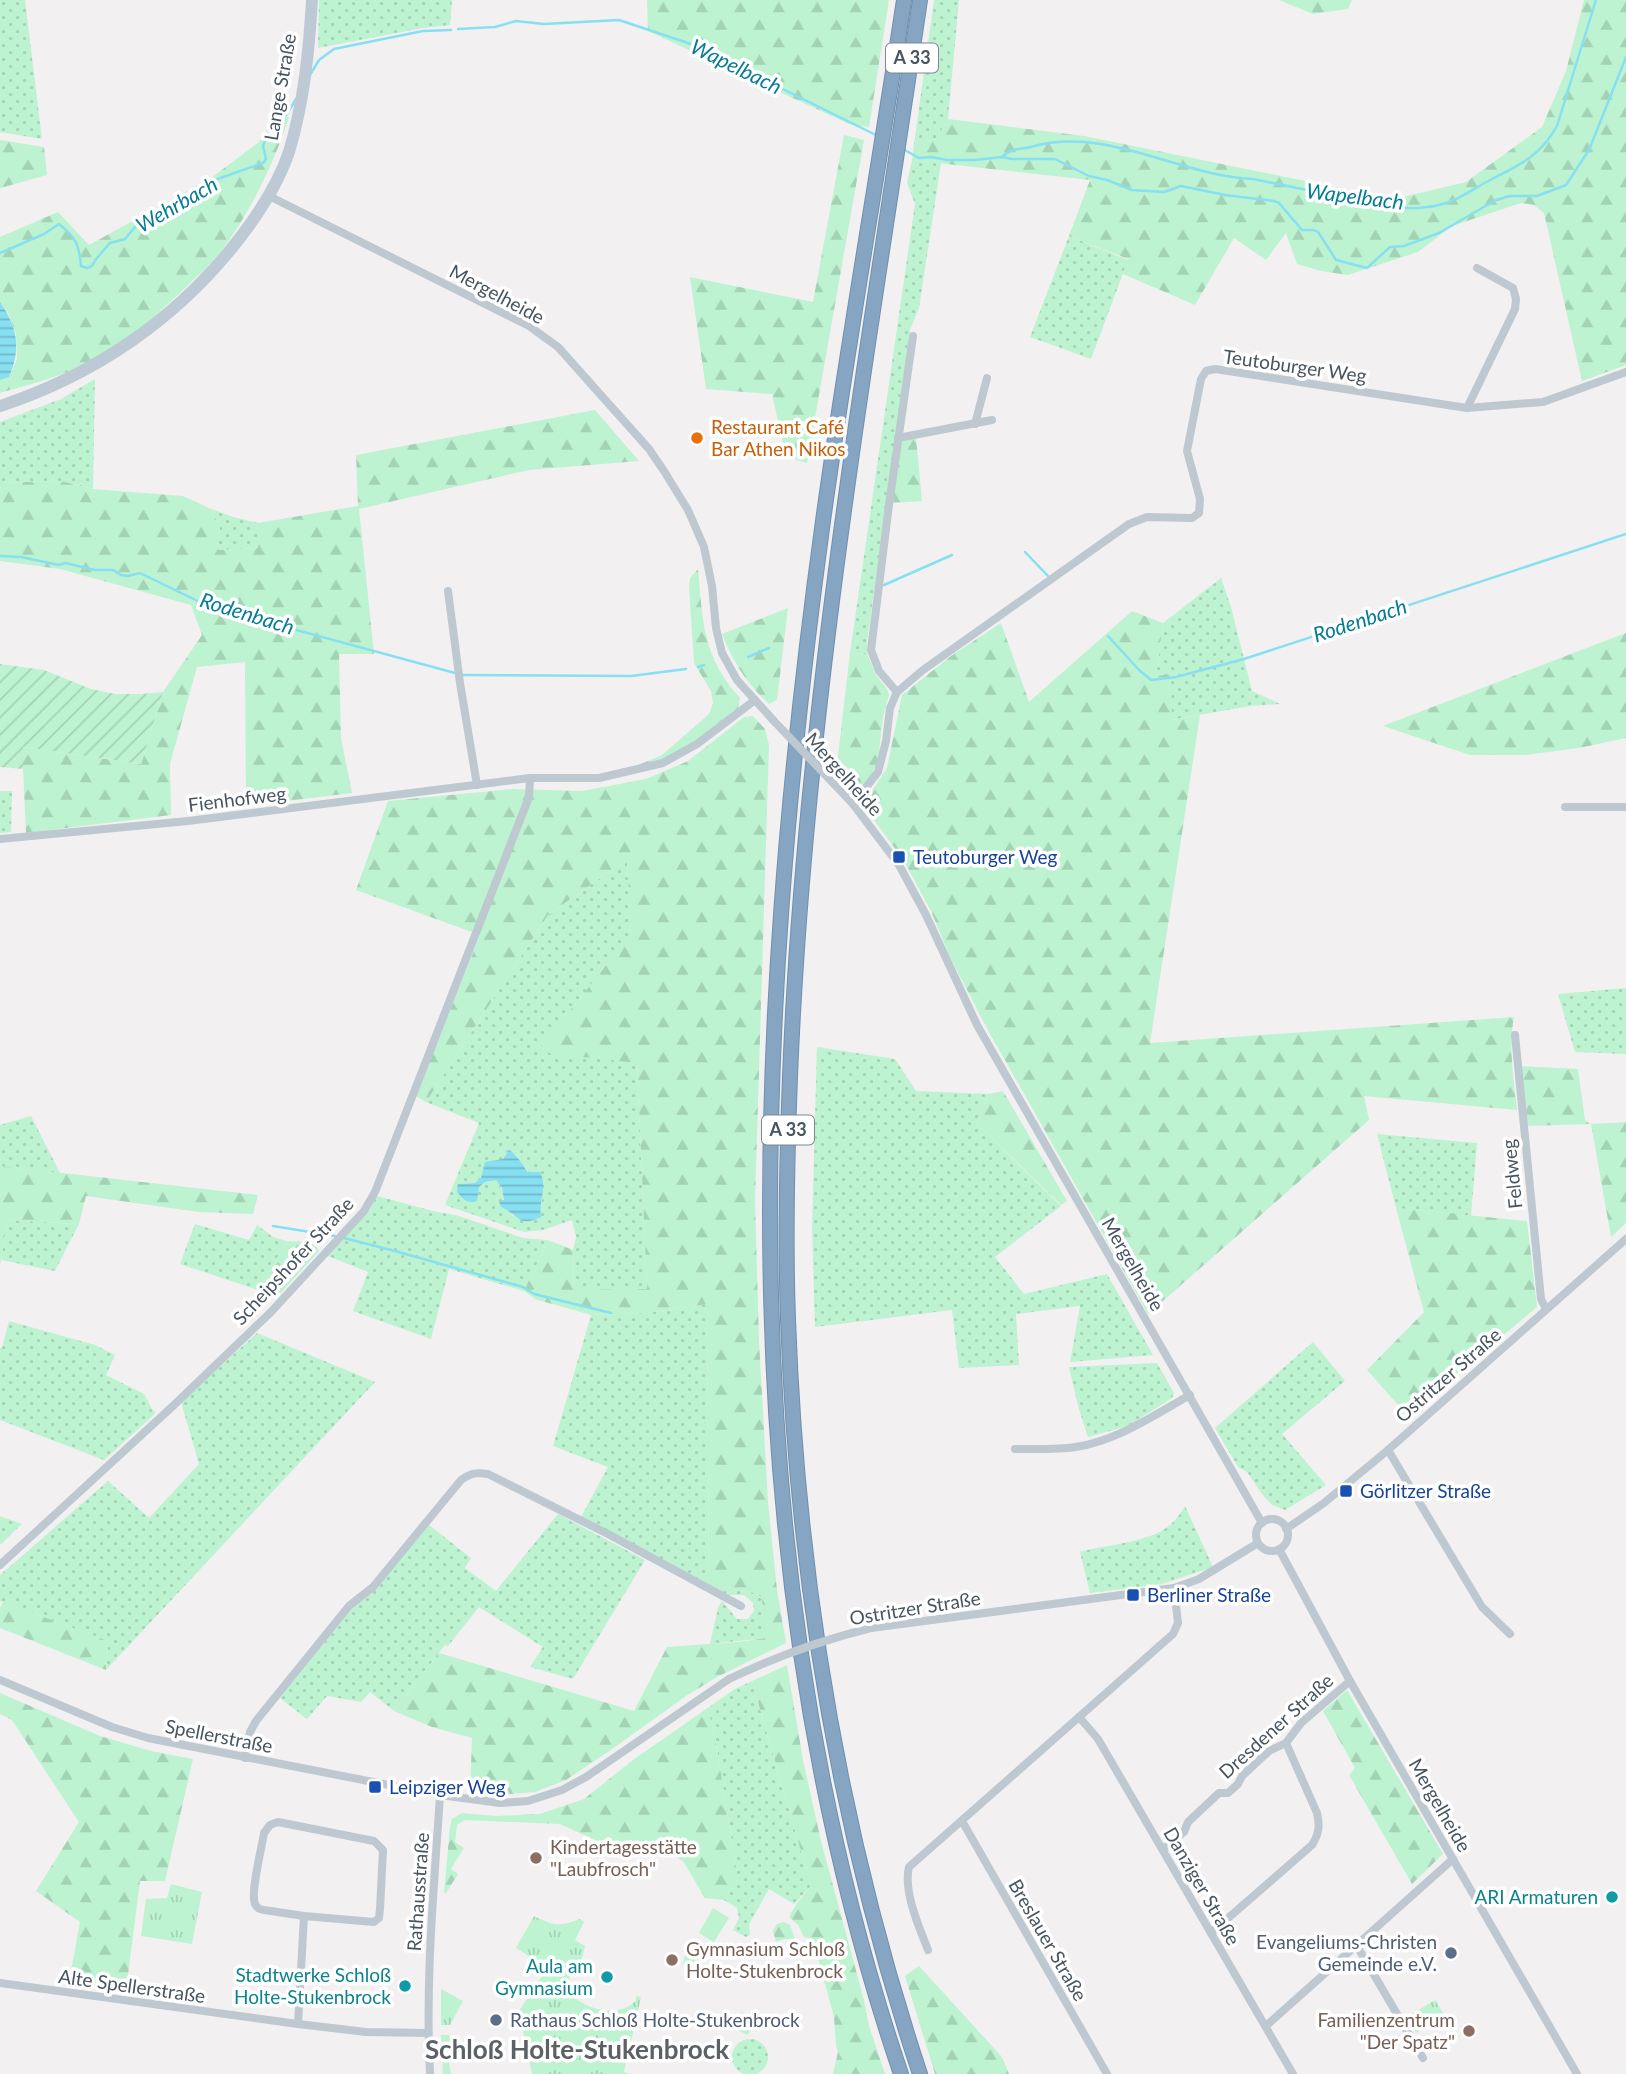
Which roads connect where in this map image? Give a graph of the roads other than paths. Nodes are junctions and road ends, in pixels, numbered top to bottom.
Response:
1 (312, 0) edge
2 (904, 0) edge
3 (920, 0) edge
4 (269, 196) junction
5 (1477, 268) dead end
6 (913, 336) dead end
7 (1626, 372) edge
8 (987, 378) dead end
9 (0, 406) edge
10 (1467, 408) junction
11 (992, 421) dead end
12 (975, 424) junction
13 (898, 438) junction
14 (448, 591) dead end
15 (897, 692) junction
16 (755, 700) junction
17 (530, 778) junction
18 (477, 785) junction
19 (853, 804) junction
20 (1564, 807) dead end
21 (1626, 807) edge
22 (0, 839) edge
23 (1515, 1035) dead end
24 (1626, 1239) edge
25 (1546, 1309) junction
26 (1190, 1395) junction
27 (1015, 1449) dead end
28 (1388, 1450) junction
29 (1262, 1523) junction
30 (1286, 1529) junction
31 (1258, 1543) junction
32 (1279, 1549) junction
33 (0, 1565) edge
34 (1174, 1588) junction
35 (741, 1606) dead end
36 (1510, 1634) dead end
37 (0, 1680) edge
38 (1350, 1681) junction
39 (1079, 1717) junction
40 (1286, 1743) junction
41 (245, 1758) junction
42 (440, 1795) junction
43 (962, 1821) junction
44 (1163, 1849) junction
45 (1453, 1859) junction
46 (304, 1916) junction
47 (1212, 1933) junction
48 (1357, 1946) junction
49 (928, 1950) dead end
50 (0, 1983) edge
51 (299, 2024) junction
52 (1266, 2026) junction
53 (428, 2033) junction
54 (1423, 2058) dead end
55 (430, 2074) edge
56 (901, 2074) edge
57 (920, 2074) edge
58 (1107, 2074) edge
59 (1293, 2074) edge
60 (1577, 2074) edge

1 - 4 street, Lange Straße
2 - 56 highway, A 33
3 - 57 highway, A 33
4 - 9 street, Lange Straße
4 - 16 street, Mergelheide
5 - 10 street
6 - 13 street
7 - 10 street, Teutoburger Weg
8 - 12 street
10 - 15 street, Teutoburger Weg
11 - 12 street
12 - 13 street
13 - 15 street
14 - 18 street
15 - 19 street
16 - 17 street, Fienhofweg
16 - 19 street, Mergelheide, bridge
17 - 18 street, Fienhofweg
17 - 33 street, Scheipshofer Straße
18 - 22 street, Fienhofweg
19 - 26 street, Mergelheide
20 - 21 street
23 - 25 street, Feldweg
24 - 25 street, Ostritzer Straße
25 - 28 street, Ostritzer Straße
26 - 27 street
26 - 29 street, Mergelheide
28 - 30 street, Ostritzer Straße
28 - 36 street
29 - 30 street
29 - 31 street
30 - 32 street
31 - 32 street
31 - 34 street, Ostritzer Straße
32 - 38 street, Mergelheide
34 - 39 street
34 - 42 street, Ostritzer Straße, bridge
35 - 41 street
37 - 41 street, Spellerstraße
38 - 40 street, Dresdener Straße
38 - 45 street, Mergelheide
39 - 43 street
39 - 44 street, Danziger Straße
40 - 44 street, Dresdener Straße
40 - 47 street
41 - 42 street, Spellerstraße
42 - 53 street, Rathausstraße
43 - 49 street
43 - 58 street, Breslauer Straße
44 - 47 street, Danziger Straße
45 - 48 street
45 - 60 street, Mergelheide
46 - 46 street
46 - 51 street
47 - 52 street, Danziger Straße
48 - 52 street
48 - 54 street
50 - 51 street, Alte Spellerstraße
51 - 53 street, Alte Spellerstraße
52 - 59 street, Danziger Straße
53 - 55 street, Rathausstraße

